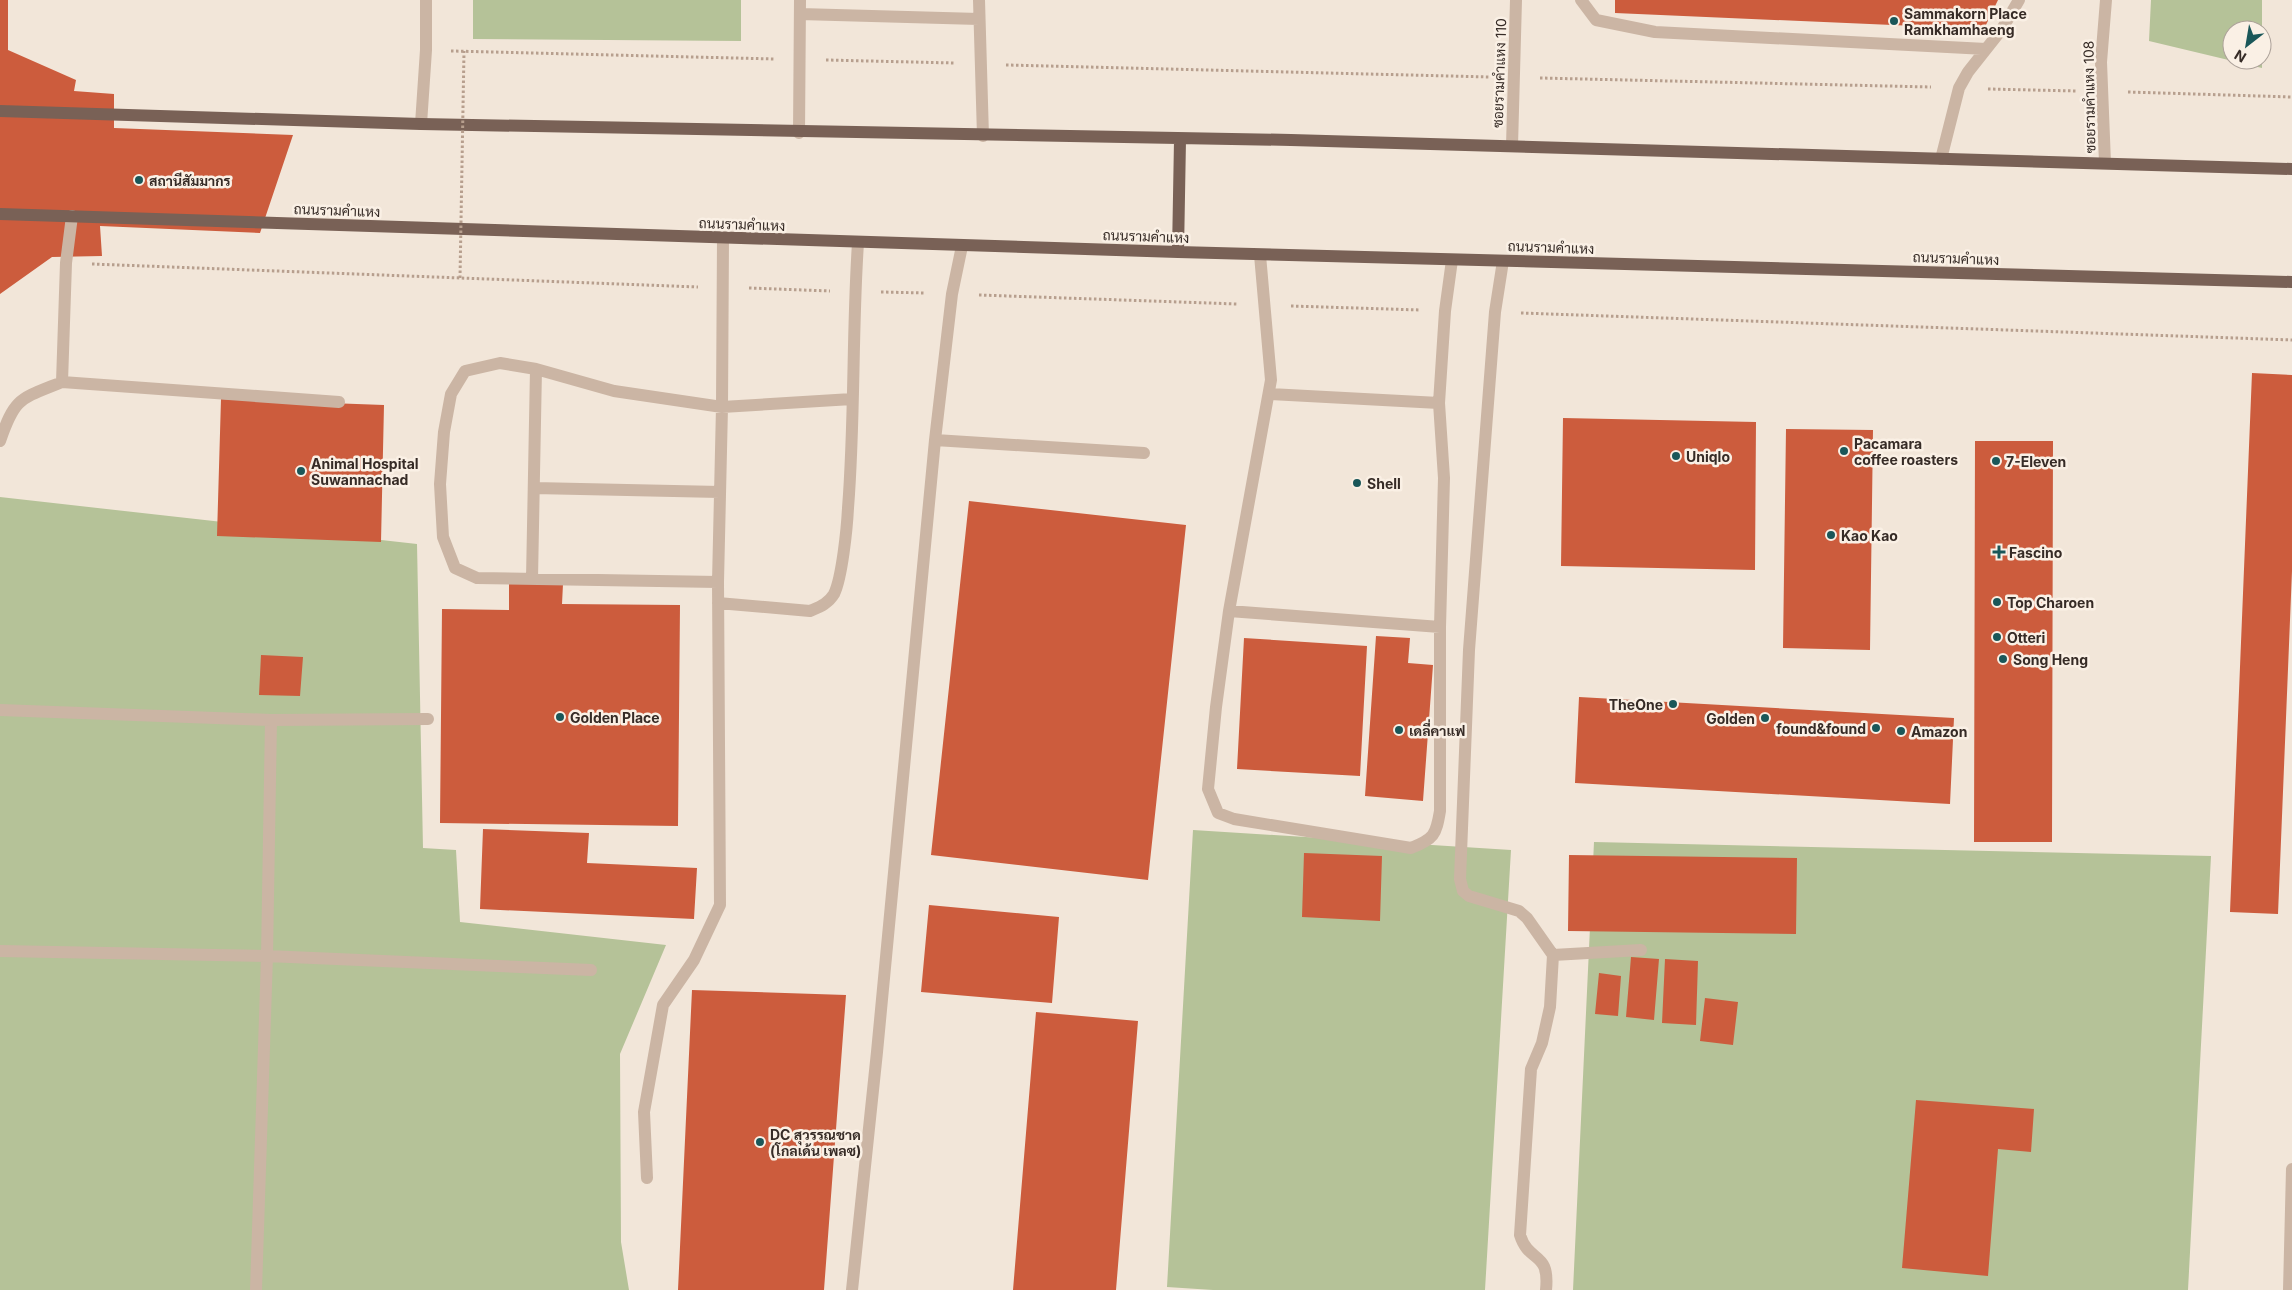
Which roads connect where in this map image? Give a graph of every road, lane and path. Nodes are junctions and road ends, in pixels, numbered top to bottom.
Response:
1 (426, 0) edge
2 (800, 0) edge
3 (979, 0) edge
4 (1516, 0) edge
5 (1581, 0) edge
6 (2019, 0) edge
7 (2106, 0) edge
8 (800, 14) junction
9 (979, 19) junction
10 (1986, 49) junction
11 (426, 50) junction
12 (464, 51) junction
13 (800, 59) junction
14 (981, 64) junction
15 (1513, 77) junction
16 (1959, 88) junction
17 (2102, 92) junction
18 (2292, 96) edge
19 (0, 111) edge
20 (421, 124) junction
21 (799, 133) junction
22 (983, 136) junction
23 (1180, 140) junction
24 (1512, 146) junction
25 (1941, 159) junction
26 (2105, 163) junction
27 (2292, 169) edge
28 (0, 214) edge
29 (72, 216) junction
30 (723, 238) junction
31 (858, 243) junction
32 (962, 246) junction
33 (1178, 252) junction
34 (1260, 255) junction
35 (1452, 260) junction
36 (1503, 261) junction
37 (66, 263) junction
38 (460, 278) junction
39 (2292, 282) edge
40 (723, 287) junction
41 (854, 292) junction
42 (952, 294) junction
43 (1266, 305) junction
44 (1445, 311) junction
45 (1495, 312) junction
46 (2292, 340) edge
47 (536, 369) junction
48 (62, 382) junction
49 (1269, 394) junction
50 (852, 398) junction
51 (339, 402) dead end
52 (1439, 403) junction
53 (722, 406) junction
54 (935, 440) junction
55 (0, 441) edge
56 (1144, 453) dead end
57 (534, 488) junction
58 (720, 492) junction
59 (532, 579) junction
60 (718, 582) junction
61 (718, 603) junction
62 (1229, 610) junction
63 (1440, 627) junction
64 (0, 710) edge
65 (428, 719) dead end
66 (271, 720) junction
67 (1641, 950) dead end
68 (0, 951) edge
69 (1553, 955) junction
70 (267, 956) junction
71 (591, 970) dead end
72 (2292, 1169) edge
73 (647, 1178) dead end
74 (256, 1290) edge
75 (852, 1290) edge
76 (1546, 1290) edge
77 (2289, 1290) edge

1 - 11 street
2 - 8 street
3 - 9 street
4 - 15 street, ซอยรามคำแหง 110
5 - 10 street
6 - 10 street
7 - 17 street, ซอยรามคำแหง 108
8 - 9 street
8 - 13 street
9 - 14 street
10 - 16 street
11 - 12 path
11 - 20 street
12 - 13 path
12 - 38 path, bridge
13 - 14 path
13 - 21 street
14 - 15 path
14 - 22 street
15 - 16 path
15 - 24 street, ซอยรามคำแหง 110
16 - 17 path
16 - 25 street
17 - 18 path
17 - 26 street, ซอยรามคำแหง 108
19 - 20 main road
20 - 21 main road
21 - 22 main road
22 - 23 main road
23 - 24 main road
23 - 33 main road
24 - 25 main road
25 - 26 main road
26 - 27 main road
28 - 29 main road, ถนนรามคำแหง
29 - 30 main road, ถนนรามคำแหง
29 - 37 street
30 - 31 main road, ถนนรามคำแหง
30 - 40 street
31 - 32 main road, ถนนรามคำแหง
31 - 41 street
32 - 33 main road, ถนนรามคำแหง
32 - 42 street
33 - 34 main road, ถนนรามคำแหง
34 - 35 main road, ถนนรามคำแหง
34 - 43 street
35 - 36 main road, ถนนรามคำแหง
35 - 44 street
36 - 39 main road, ถนนรามคำแหง
36 - 45 street
37 - 38 path
37 - 48 street
38 - 40 path
40 - 41 path
40 - 53 street
41 - 42 path
41 - 50 street
42 - 43 path
42 - 54 street
43 - 44 path
43 - 49 street
44 - 52 street
45 - 46 path
45 - 69 street
47 - 53 street
47 - 57 street
47 - 59 street
48 - 51 street
48 - 55 street
49 - 52 street
49 - 62 street
50 - 53 street
50 - 61 street
52 - 63 street
53 - 58 street
54 - 56 street
54 - 75 street
57 - 58 street
57 - 59 street
58 - 60 street
59 - 60 street
60 - 61 street
61 - 73 street
62 - 63 street
62 - 63 street
64 - 66 street
65 - 66 street
66 - 70 street
67 - 69 street
68 - 70 street
69 - 76 street
70 - 71 street
70 - 74 street
72 - 77 street

